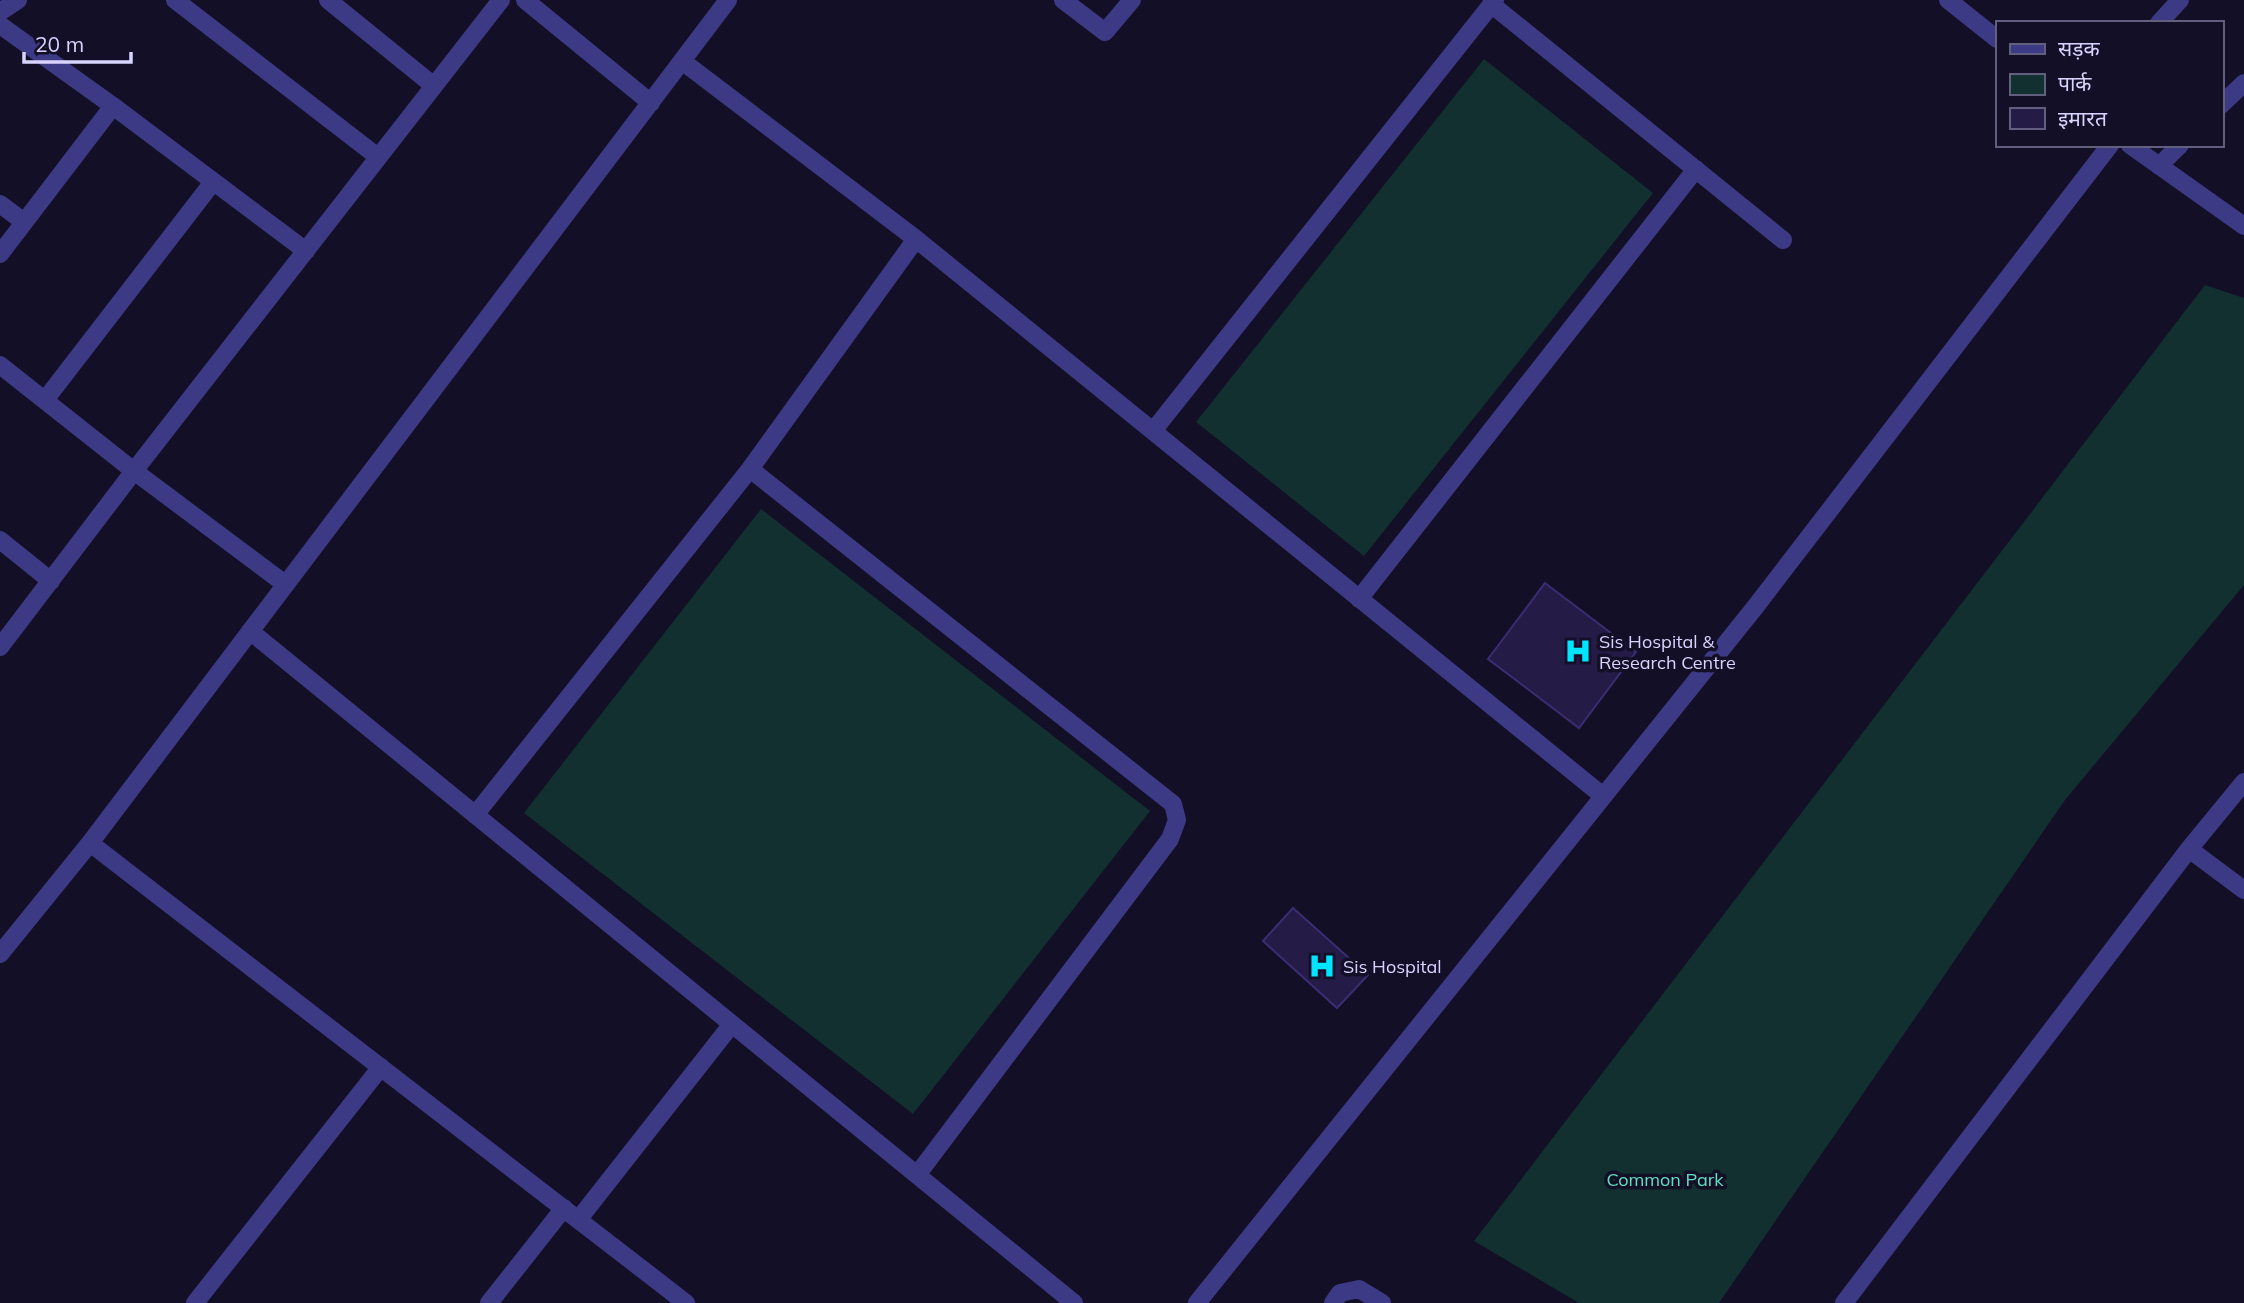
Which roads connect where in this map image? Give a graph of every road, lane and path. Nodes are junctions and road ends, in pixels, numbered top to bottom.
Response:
1 (18, 0) edge
2 (175, 0) edge
3 (328, 0) edge
4 (501, 0) edge
5 (525, 0) edge
6 (728, 0) edge
7 (1063, 0) edge
8 (1132, 0) edge
9 (1948, 0) edge
10 (2179, 0) edge
11 (1493, 2) edge
12 (0, 12) edge
13 (2161, 21) edge
14 (0, 25) edge
15 (1996, 38) edge
16 (682, 61) junction
17 (2244, 83) edge
18 (434, 86) junction
19 (651, 103) junction
20 (2223, 103) edge
21 (113, 106) junction
22 (2108, 147) edge
23 (2133, 147) edge
24 (2178, 147) edge
25 (378, 157) junction
26 (2159, 166) junction
27 (1696, 169) junction
28 (213, 181) junction
29 (0, 204) edge
30 (24, 222) junction
31 (2244, 226) edge
32 (916, 240) junction
33 (1783, 240) dead end
34 (306, 251) junction
35 (0, 254) edge
36 (0, 365) edge
37 (45, 400) junction
38 (1153, 431) junction
39 (750, 469) junction
40 (134, 471) junction
41 (0, 540) edge
42 (51, 581) junction
43 (285, 584) junction
44 (1359, 599) junction
45 (250, 631) junction
46 (0, 647) edge
47 (2244, 782) edge
48 (1604, 796) junction
49 (475, 815) junction
50 (90, 843) junction
51 (2189, 849) junction
52 (2244, 890) edge
53 (0, 954) edge
54 (732, 1024) junction
55 (381, 1068) junction
56 (917, 1175) junction
57 (564, 1208) junction
58 (578, 1220) junction
59 (195, 1303) edge
60 (489, 1303) edge
61 (686, 1303) edge
62 (1074, 1303) edge
63 (1197, 1303) edge
64 (1333, 1303) edge
65 (1382, 1303) edge
66 (1844, 1303) edge

1 - 12 street
2 - 25 street
3 - 18 street
4 - 18 street
5 - 19 street
6 - 16 street
7 - 8 street
9 - 15 street
10 - 13 street
11 - 27 street
11 - 38 street
14 - 21 street
16 - 19 street
16 - 32 street
17 - 20 street
18 - 25 street
19 - 43 street
21 - 28 street
21 - 30 street
22 - 48 street
23 - 26 street
24 - 26 street
25 - 34 street
26 - 31 street
27 - 33 street
27 - 44 street
28 - 34 street
28 - 37 street
29 - 30 street
30 - 35 street
32 - 38 street
32 - 39 street
34 - 40 street
36 - 37 street
37 - 40 street
38 - 44 street
39 - 49 street
39 - 56 street
40 - 42 street
40 - 43 street
41 - 42 street
42 - 46 street
43 - 45 street
44 - 48 street
45 - 49 street
45 - 50 street
47 - 51 street
48 - 63 street
49 - 54 street
50 - 53 street
50 - 55 street
51 - 52 street
51 - 66 street
54 - 56 street
54 - 58 street
55 - 57 street
55 - 59 street
56 - 62 street
57 - 58 street
57 - 60 street
58 - 61 street
64 - 65 street

